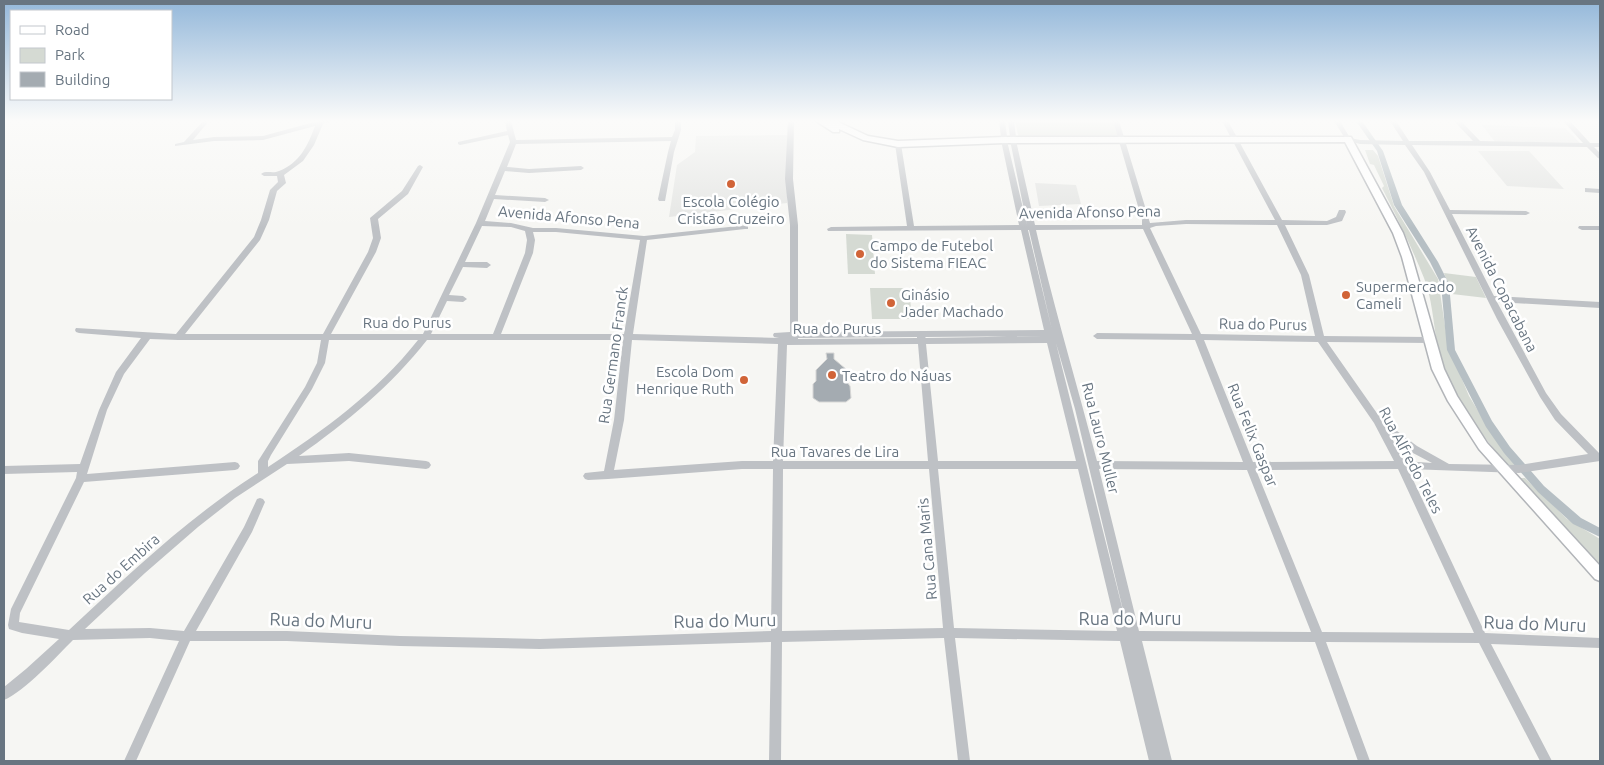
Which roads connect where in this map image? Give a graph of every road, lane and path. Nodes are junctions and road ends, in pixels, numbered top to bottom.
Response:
1 (303, 157) edge
2 (507, 157) edge
3 (671, 157) edge
4 (790, 157) edge
5 (900, 157) edge
6 (1011, 157) edge
7 (1127, 157) edge
8 (1243, 157) edge
9 (1360, 157) edge
10 (1418, 157) edge
11 (420, 167) dead end
12 (581, 168) dead end
13 (503, 170) junction
14 (264, 174) dead end
15 (280, 174) junction
16 (1588, 190) dead end
17 (1600, 191) edge
18 (491, 197) junction
19 (662, 199) dead end
20 (545, 200) dead end
21 (1342, 212) dead end
22 (1448, 212) junction
23 (1526, 213) dead end
24 (480, 223) junction
25 (1280, 223) junction
26 (745, 227) dead end
27 (1028, 227) junction
28 (1146, 227) junction
29 (911, 228) junction
30 (1582, 228) dead end
31 (1600, 228) edge
32 (831, 229) dead end
33 (529, 230) junction
34 (644, 238) junction
35 (460, 264) junction
36 (487, 264) dead end
37 (444, 298) junction
38 (463, 299) dead end
39 (1491, 299) junction
40 (1600, 305) edge
41 (79, 330) dead end
42 (147, 336) junction
43 (178, 336) junction
44 (326, 336) junction
45 (426, 336) junction
46 (496, 336) junction
47 (1054, 336) junction
48 (1097, 336) dead end
49 (628, 337) junction
50 (1198, 337) junction
51 (783, 338) junction
52 (794, 338) junction
53 (921, 338) junction
54 (1320, 338) junction
55 (734, 339) joint
56 (1429, 340) junction
57 (1377, 420) junction
58 (1598, 459) edge
59 (286, 460) junction
60 (426, 465) dead end
61 (1082, 465) junction
62 (1093, 465) junction
63 (1401, 465) junction
64 (235, 466) dead end
65 (778, 466) junction
66 (934, 466) junction
67 (1248, 466) junction
68 (1455, 468) junction
69 (1504, 468) junction
70 (4, 470) edge
71 (82, 473) junction
72 (263, 474) junction
73 (608, 475) junction
74 (588, 476) dead end
75 (260, 502) dead end
76 (1600, 574) edge
77 (949, 633) junction
78 (70, 635) junction
79 (187, 636) junction
80 (1130, 636) junction
81 (1318, 636) junction
82 (776, 637) junction
83 (1482, 638) junction
84 (1600, 643) edge
85 (4, 694) edge
86 (130, 761) edge
87 (775, 761) edge
88 (964, 761) edge
89 (1155, 761) edge
90 (1166, 761) edge
91 (1364, 761) edge
92 (1546, 761) edge

1 - 15 street
2 - 13 street
3 - 19 street
4 - 52 street
5 - 29 street
6 - 27 street, Rua Lauro Muller
7 - 28 street, Rua Felix Gaspar
8 - 25 street, Rua Alfredo Teles
9 - 56 main road
10 - 22 street, Avenida Copacabana
11 - 44 street
12 - 13 street
13 - 18 street
14 - 15 street
15 - 43 street
16 - 17 street
18 - 20 street
18 - 24 street
21 - 25 street, Avenida Afonso Pena
22 - 23 street
22 - 39 street, Avenida Copacabana
24 - 33 street, Avenida Afonso Pena
24 - 35 street
25 - 28 street, Avenida Afonso Pena
25 - 54 street, Rua Alfredo Teles
26 - 34 street, Avenida Afonso Pena
27 - 28 street, Avenida Afonso Pena
27 - 29 street, Avenida Afonso Pena
27 - 47 street, Rua Lauro Muller
28 - 50 street, Rua Felix Gaspar
29 - 32 street, Avenida Afonso Pena
30 - 31 street
33 - 34 street, Avenida Afonso Pena
33 - 46 street
34 - 49 street, Rua Germano Franck
35 - 36 street
35 - 37 street
37 - 38 street
37 - 45 street
39 - 40 street
39 - 58 street, Avenida Copacabana
41 - 42 street, Rua do Purus
42 - 43 street, Rua do Purus
42 - 71 street
43 - 44 street, Rua do Purus
44 - 45 street, Rua do Purus
44 - 72 street
45 - 46 street, Rua do Purus
45 - 59 street
46 - 49 street, Rua do Purus
47 - 53 street, Rua do Purus
47 - 61 street, Rua Lauro Muller
47 - 62 street, Rua Lauro Muller
48 - 50 street, Rua do Purus
49 - 55 street, Rua do Purus
49 - 73 street, Rua Germano Franck
50 - 54 street, Rua do Purus
50 - 67 street, Rua Felix Gaspar
51 - 52 street, Rua do Purus
51 - 55 street, Rua do Purus
51 - 65 street
52 - 53 street, Rua do Purus
53 - 66 street, Rua Cana Maris
54 - 56 street, Rua do Purus
54 - 57 street, Rua Alfredo Teles
56 - 69 main road
57 - 63 street, Rua Alfredo Teles
57 - 68 street
58 - 69 street
59 - 60 street
59 - 72 street
61 - 66 street, Rua Tavares de Lira
61 - 80 street, Rua Lauro Muller
62 - 67 street
62 - 80 street, Rua Lauro Muller
63 - 67 street
63 - 68 street
63 - 83 street, Rua Alfredo Teles
64 - 71 street
65 - 66 street, Rua Tavares de Lira
65 - 73 street, Rua Tavares de Lira
65 - 82 street
66 - 77 street, Rua Cana Maris
67 - 81 street, Rua Felix Gaspar
68 - 69 street
69 - 76 main road
70 - 71 street
71 - 78 street, Rua do Muru
72 - 78 street, Rua do Embira
73 - 74 street, Rua Tavares de Lira
75 - 79 street
77 - 80 street, Rua do Muru
77 - 82 street, Rua do Muru
77 - 88 street, Rua Cana Maris
78 - 79 street, Rua do Muru
78 - 85 street, Rua do Embira
79 - 82 street, Rua do Muru
79 - 86 street
80 - 81 street, Rua do Muru
80 - 89 street, Rua Lauro Muller
80 - 90 street, Rua Lauro Muller
81 - 83 street, Rua do Muru
81 - 91 street, Rua Felix Gaspar
82 - 87 street
83 - 84 street, Rua do Muru
83 - 92 street, Rua Alfredo Teles

